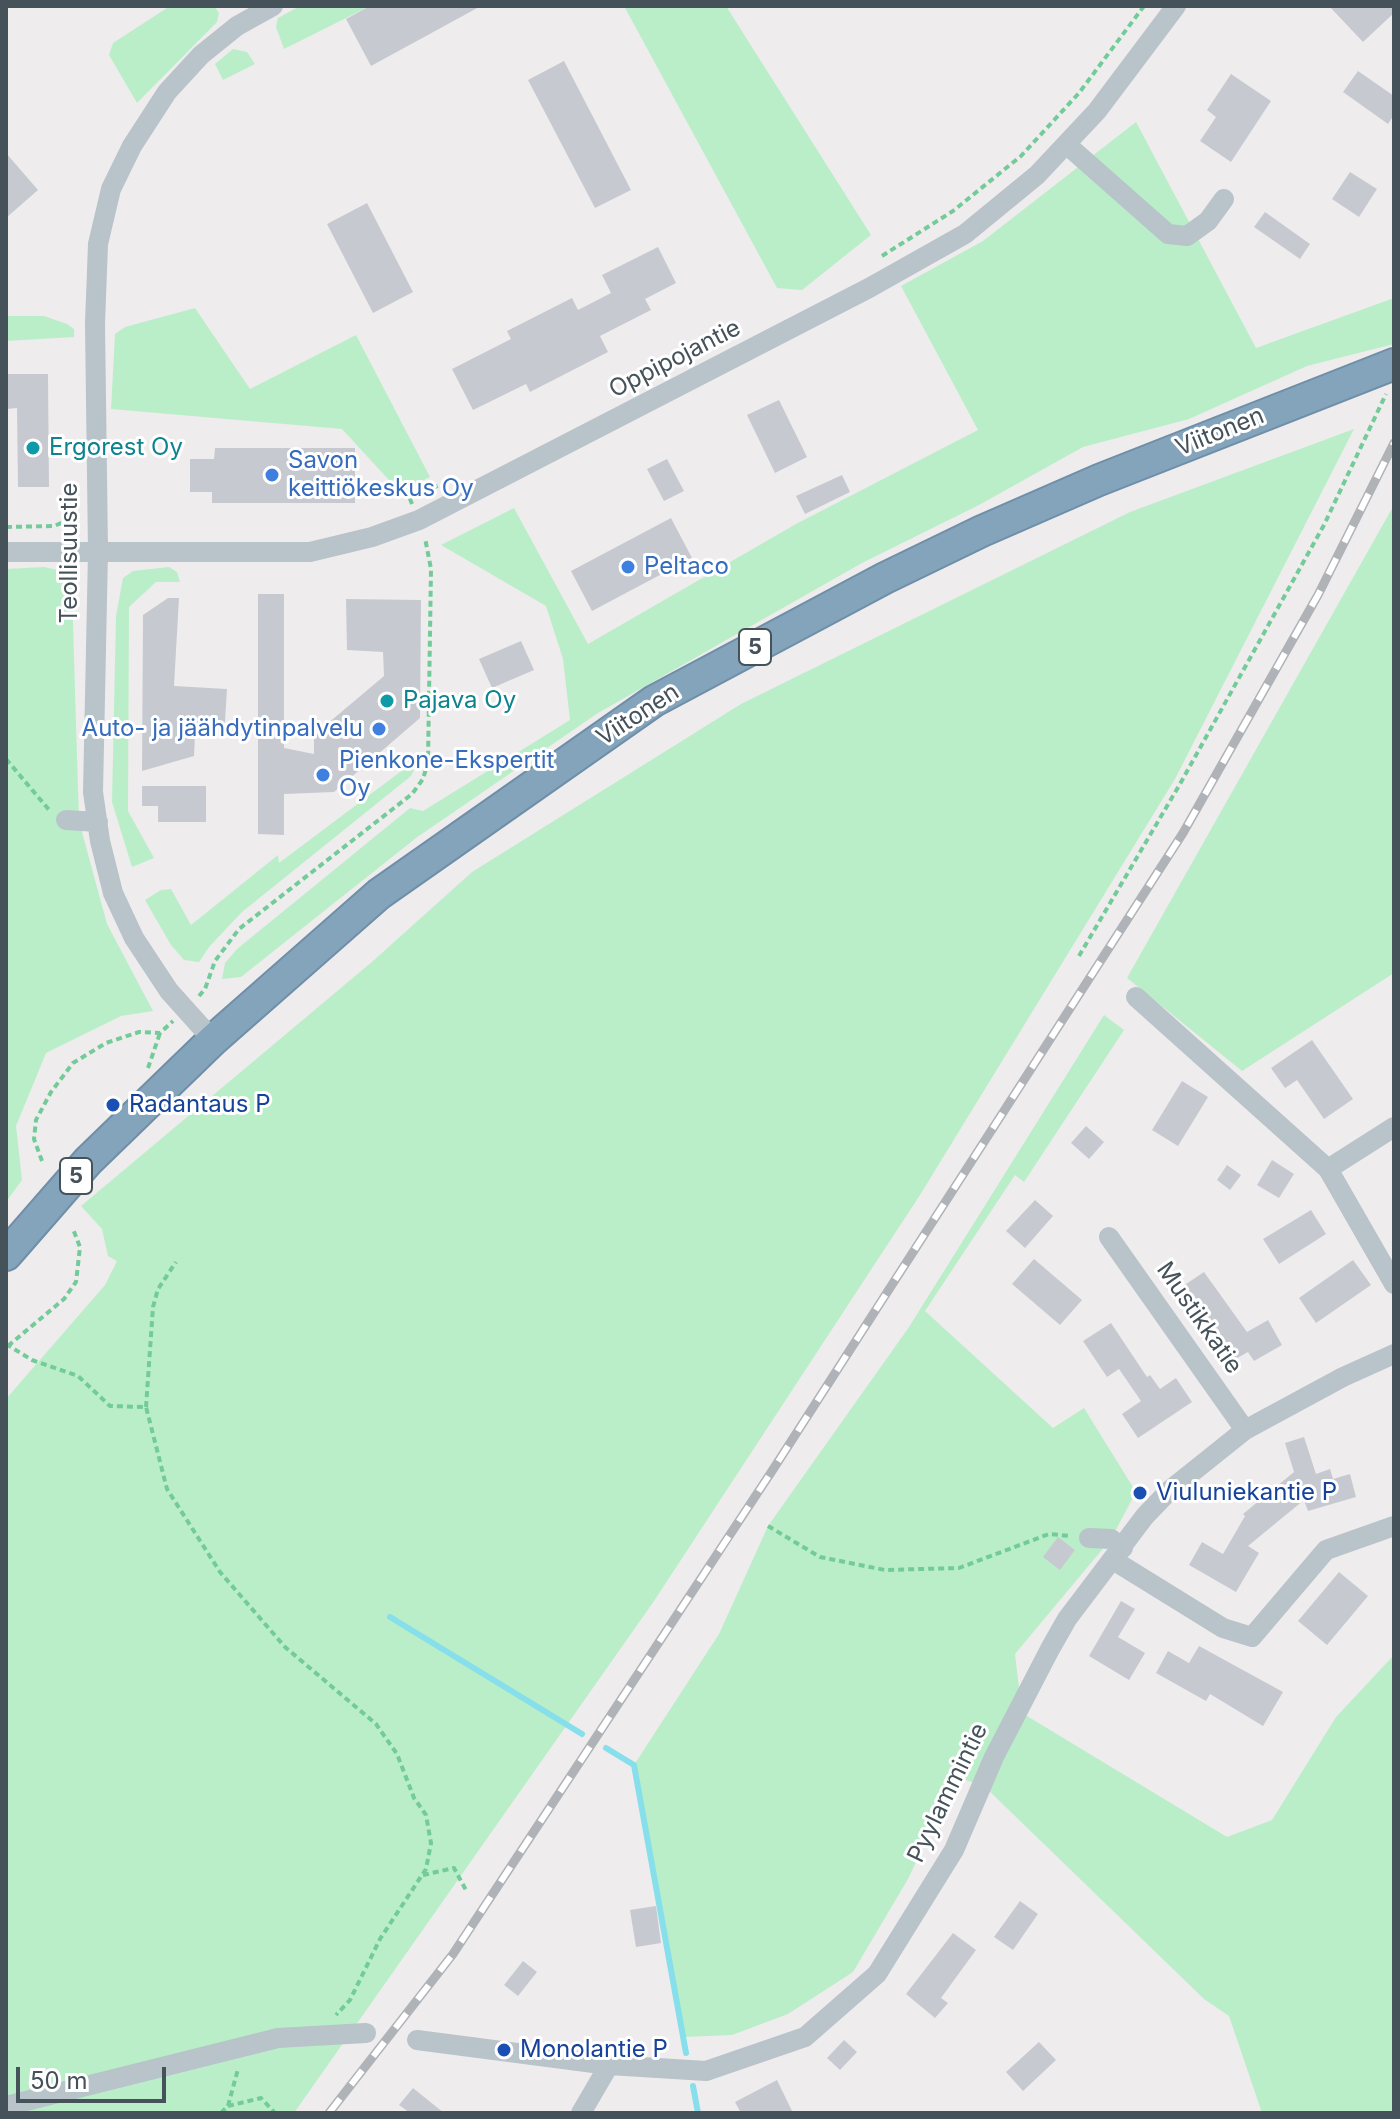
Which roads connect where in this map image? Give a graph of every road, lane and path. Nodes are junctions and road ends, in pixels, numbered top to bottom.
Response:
1 (273, 6) edge
2 (1144, 6) edge
3 (1176, 6) edge
4 (1066, 144) junction
5 (1224, 199) dead end
6 (873, 261) dead end
7 (1383, 376) edge
8 (453, 478) dead end
9 (410, 499) junction
10 (399, 505) dead end
11 (97, 518) junction
12 (419, 520) junction
13 (6, 527) edge
14 (6, 552) edge
15 (98, 552) junction
16 (6, 759) edge
17 (66, 820) joint
18 (98, 822) junction
19 (1079, 956) dead end
20 (1136, 997) dead end
21 (186, 1009) junction
22 (213, 1040) junction
23 (1394, 1127) edge
24 (42, 1161) dead end
25 (1328, 1169) junction
26 (73, 1229) dead end
27 (1109, 1237) dead end
28 (6, 1255) edge
29 (176, 1262) dead end
30 (1394, 1284) edge
31 (7, 1346) edge
32 (1394, 1354) edge
33 (146, 1407) junction
34 (1245, 1430) junction
35 (768, 1526) dead end
36 (1394, 1526) edge
37 (1089, 1538) joint
38 (1118, 1554) junction
39 (423, 1875) junction
40 (467, 1892) dead end
41 (366, 2033) dead end
42 (311, 2036) junction
43 (417, 2040) dead end
44 (241, 2047) junction
45 (609, 2065) junction
46 (6, 2106) edge
47 (228, 2106) junction
48 (221, 2113) edge
49 (275, 2113) edge
50 (581, 2113) edge

1 - 11 street, Teollisuustie
2 - 6 path
3 - 4 street, Oppipojantie
4 - 5 street
4 - 12 street, Oppipojantie
7 - 19 path
7 - 22 highway, Viitonen / 5
8 - 9 path
9 - 10 path
9 - 12 path
11 - 13 path
11 - 15 street, Teollisuustie
12 - 15 street, Oppipojantie
12 - 21 path
14 - 15 street, Oppipojantie
15 - 18 street, Teollisuustie
16 - 17 path
17 - 18 street
18 - 21 street, Teollisuustie
20 - 25 street
21 - 22 street, Teollisuustie
21 - 24 path
22 - 28 highway, Viitonen / 5
23 - 25 street
25 - 30 street
26 - 31 path
27 - 34 street, Mustikkatie
29 - 33 path
31 - 33 path
32 - 34 street, Pyylammintie
33 - 39 path
34 - 38 street, Pyylammintie
35 - 37 path
36 - 38 street
37 - 38 street
38 - 45 street, Pyylammintie
39 - 40 path
39 - 42 path
41 - 42 street
42 - 44 street
43 - 45 street, Pyylammintie
44 - 46 street
44 - 47 path
45 - 50 street
47 - 48 path
47 - 49 path

